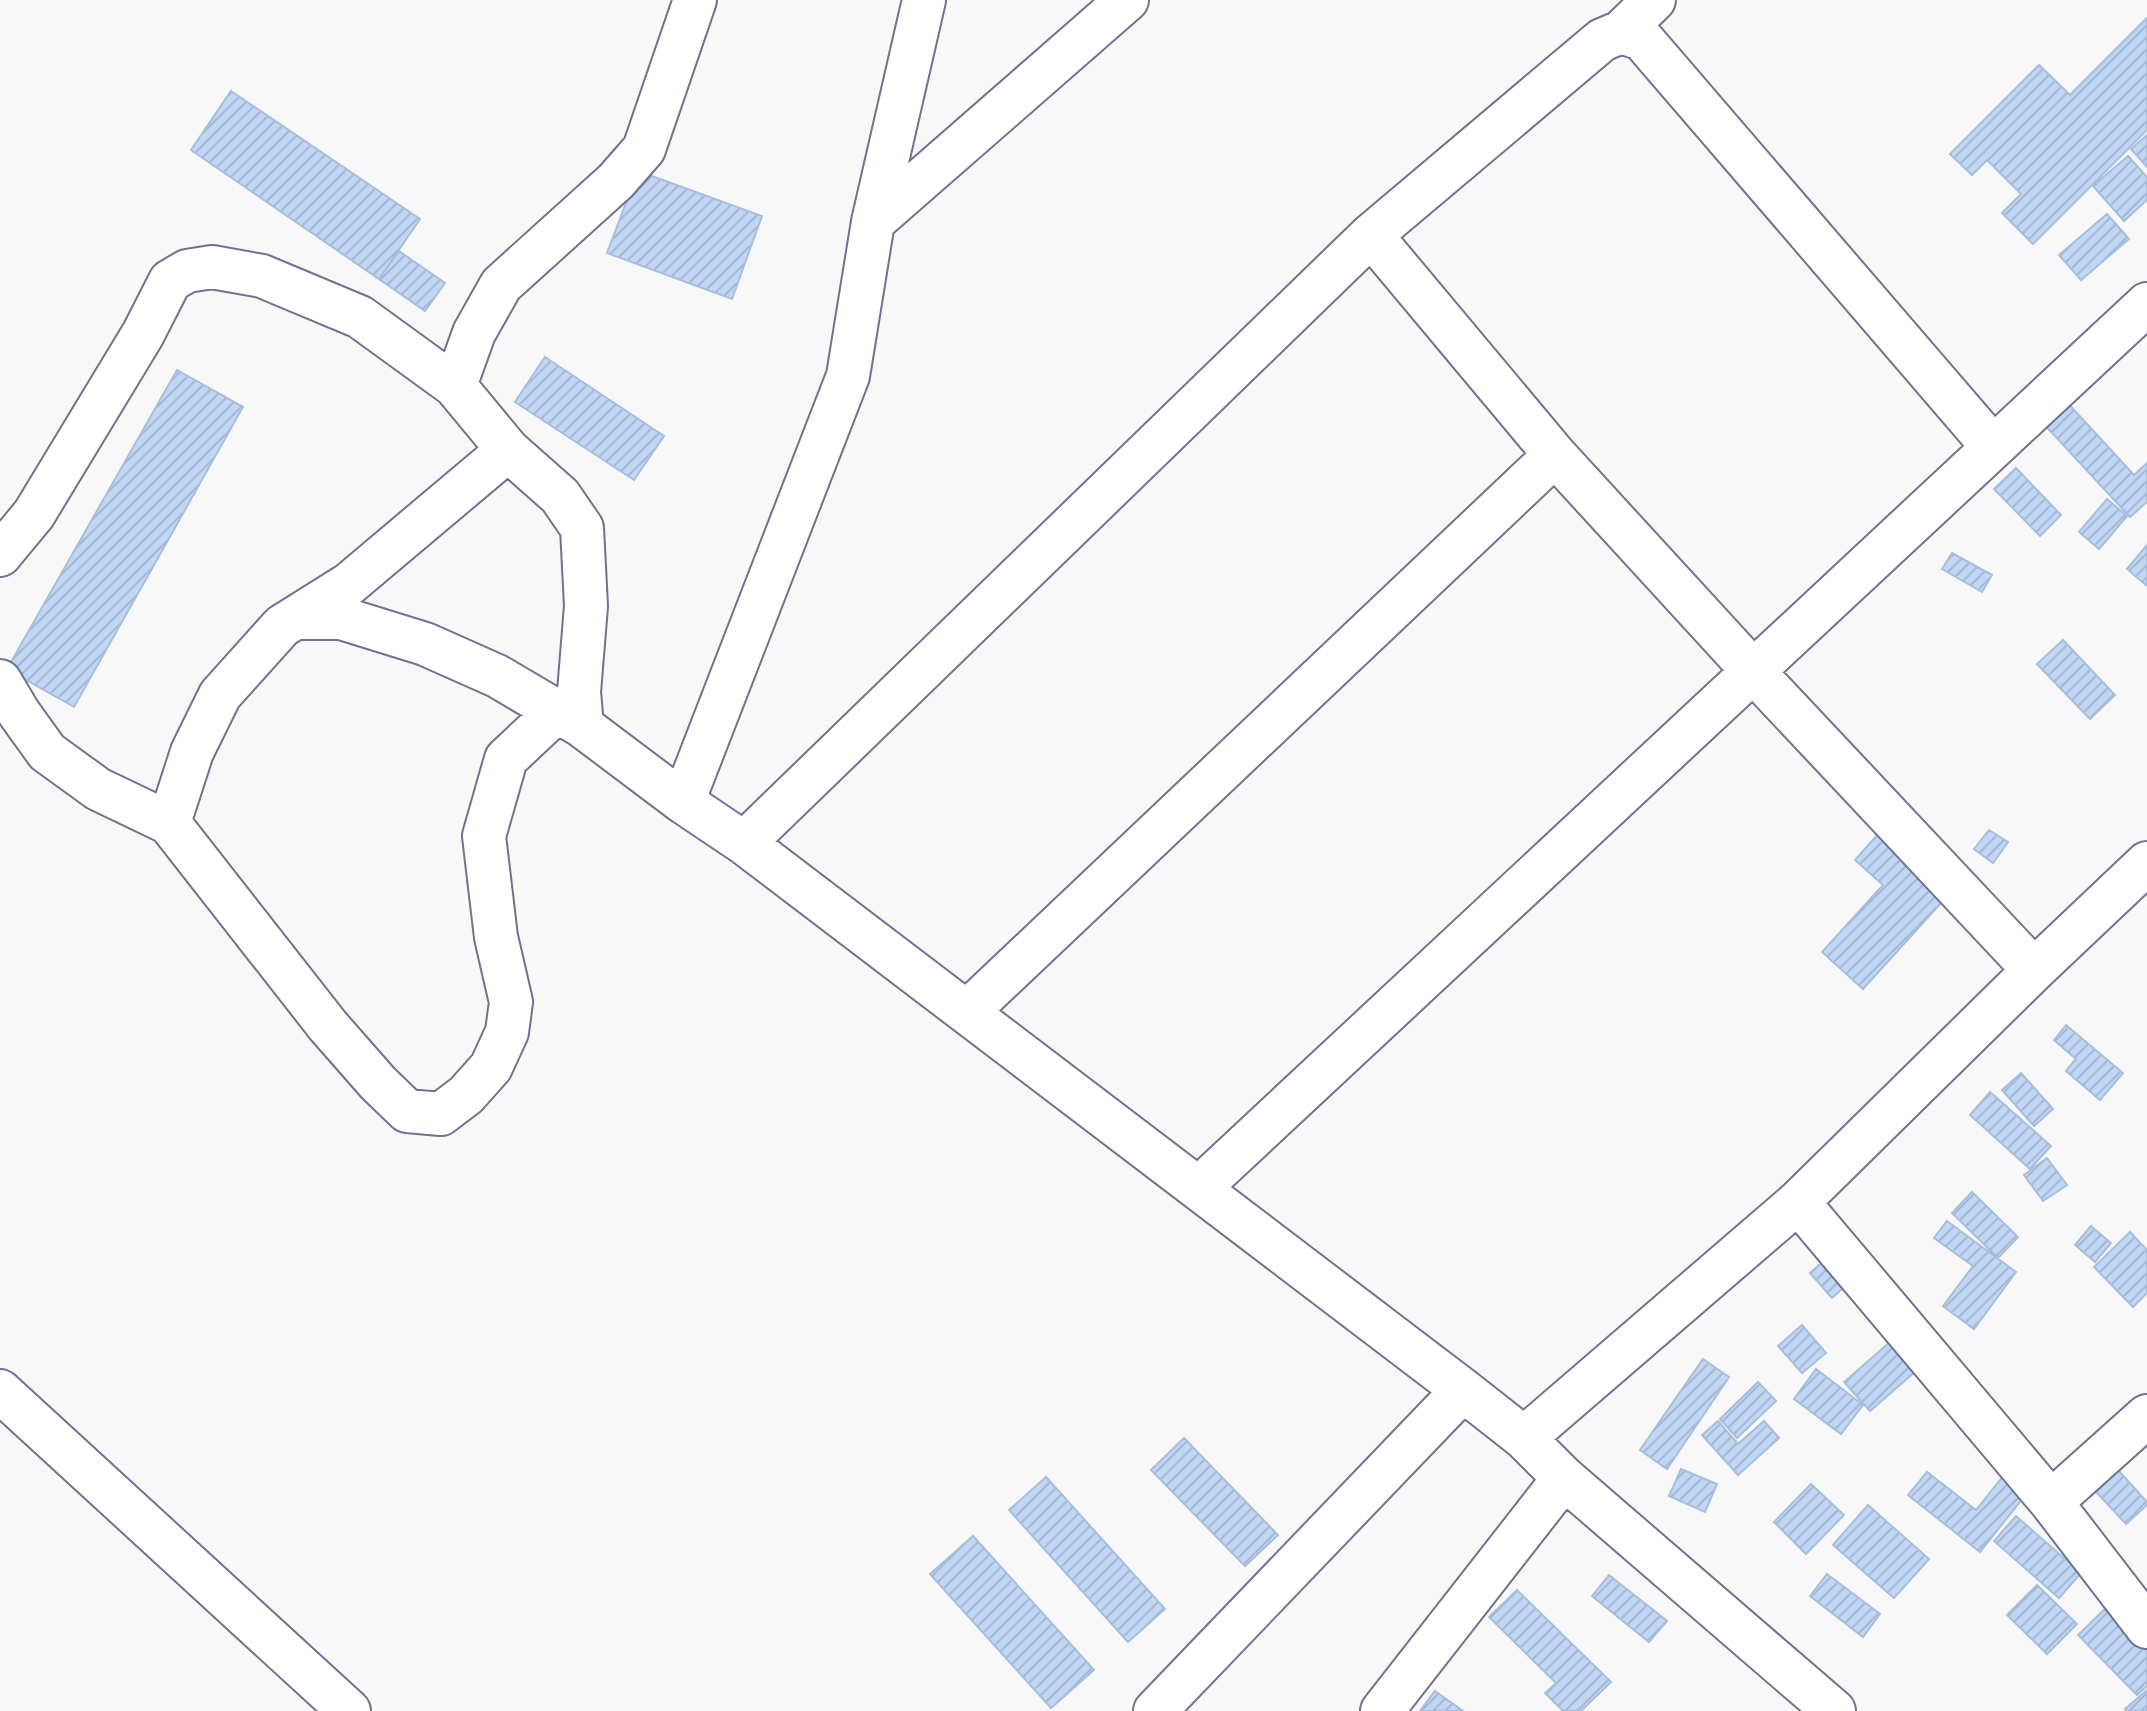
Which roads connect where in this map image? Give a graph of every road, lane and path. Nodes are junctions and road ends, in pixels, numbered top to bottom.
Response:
1 (695, 0) edge
2 (924, 0) edge
3 (1127, 0) edge
4 (1654, 0) edge
5 (1621, 32) junction
6 (873, 222) junction
7 (1371, 235) junction
8 (2147, 304) edge
9 (455, 386) junction
10 (1993, 447) junction
11 (508, 450) junction
12 (1555, 455) junction
13 (0, 555) edge
14 (295, 618) junction
15 (1753, 671) junction
16 (0, 681) edge
17 (570, 718) junction
18 (683, 802) junction
19 (169, 823) junction
20 (744, 843) junction
21 (2147, 863) edge
22 (2034, 970) junction
23 (967, 1012) junction
24 (1199, 1188) junction
25 (1798, 1202) junction
26 (1463, 1390) junction
27 (2, 1397) edge
28 (2147, 1416) edge
29 (1524, 1438) junction
30 (1564, 1478) junction
31 (2051, 1502) junction
32 (2147, 1627) edge
33 (1831, 1710) edge
34 (349, 1711) edge
35 (1155, 1711) edge
36 (1382, 1711) edge

1 - 9 street
2 - 6 street
3 - 6 street
4 - 5 street
5 - 7 street
5 - 10 street
6 - 18 street
7 - 12 street
7 - 20 street
8 - 10 street
9 - 11 street
9 - 13 street
10 - 15 street
11 - 14 street
11 - 17 street
12 - 15 street
12 - 23 street
14 - 17 street
14 - 19 street
15 - 22 street
15 - 24 street
16 - 19 street
17 - 18 street
17 - 19 street
18 - 20 street
20 - 23 street
21 - 22 street
22 - 25 street
23 - 24 street
24 - 26 street
25 - 29 street
25 - 31 street
26 - 29 street
26 - 35 street
27 - 34 street
28 - 31 street
29 - 30 street
30 - 33 street
30 - 36 street
31 - 32 street

